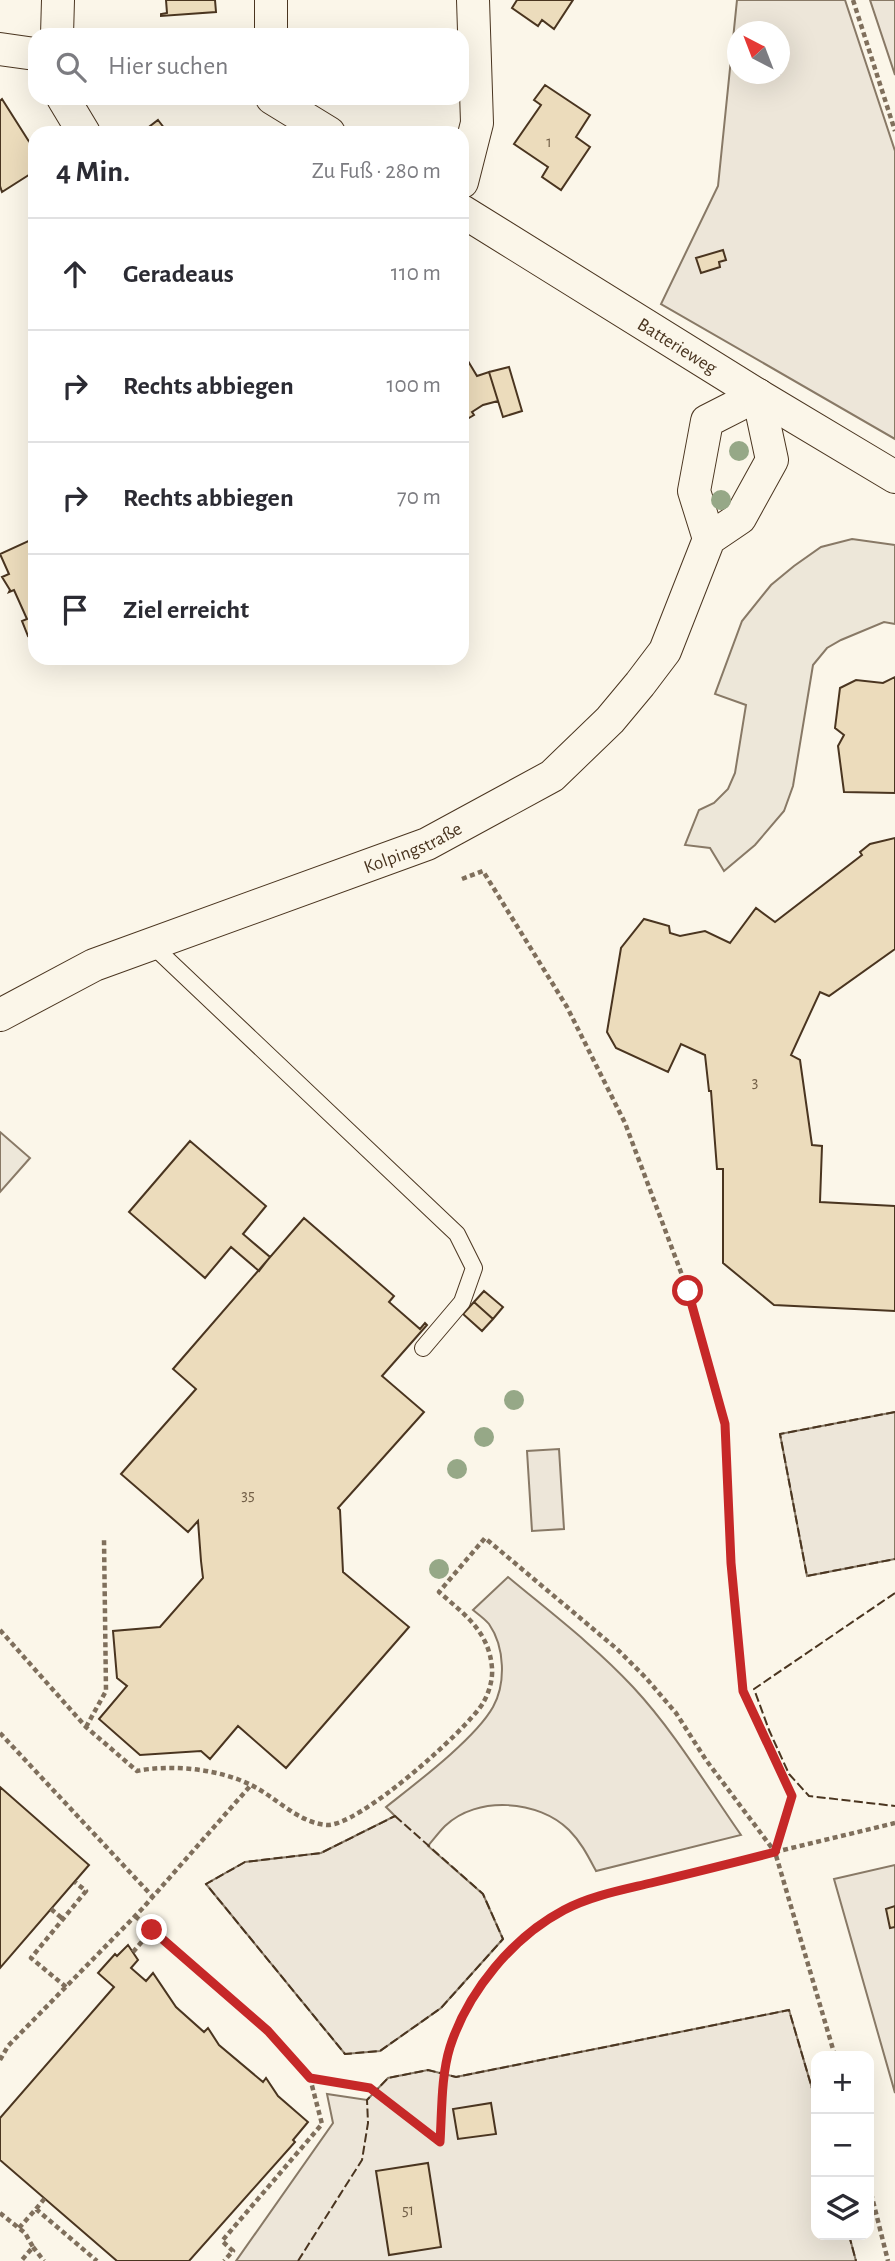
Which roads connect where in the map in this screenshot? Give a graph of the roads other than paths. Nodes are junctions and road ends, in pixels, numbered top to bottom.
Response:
1 (58, 0) edge
2 (271, 0) edge
3 (473, 0) edge
4 (57, 28) edge
5 (271, 28) edge
6 (0, 49) edge
7 (28, 53) edge
8 (67, 105) edge
9 (283, 105) edge
10 (80, 126) edge
11 (318, 126) edge
12 (469, 154) edge
13 (469, 215) edge
14 (758, 395) junction
15 (895, 477) edge
16 (709, 539) junction
17 (151, 944) junction
18 (0, 1015) edge
19 (423, 1348) dead end

1 - 4 street
2 - 5 street
3 - 12 street
6 - 7 street
8 - 10 street
9 - 11 street
13 - 14 street, Batterieweg
14 - 15 street, Batterieweg
14 - 16 street
14 - 16 street
16 - 17 street, Kolpingstraße
17 - 18 street, Kolpingstraße
17 - 19 lane

